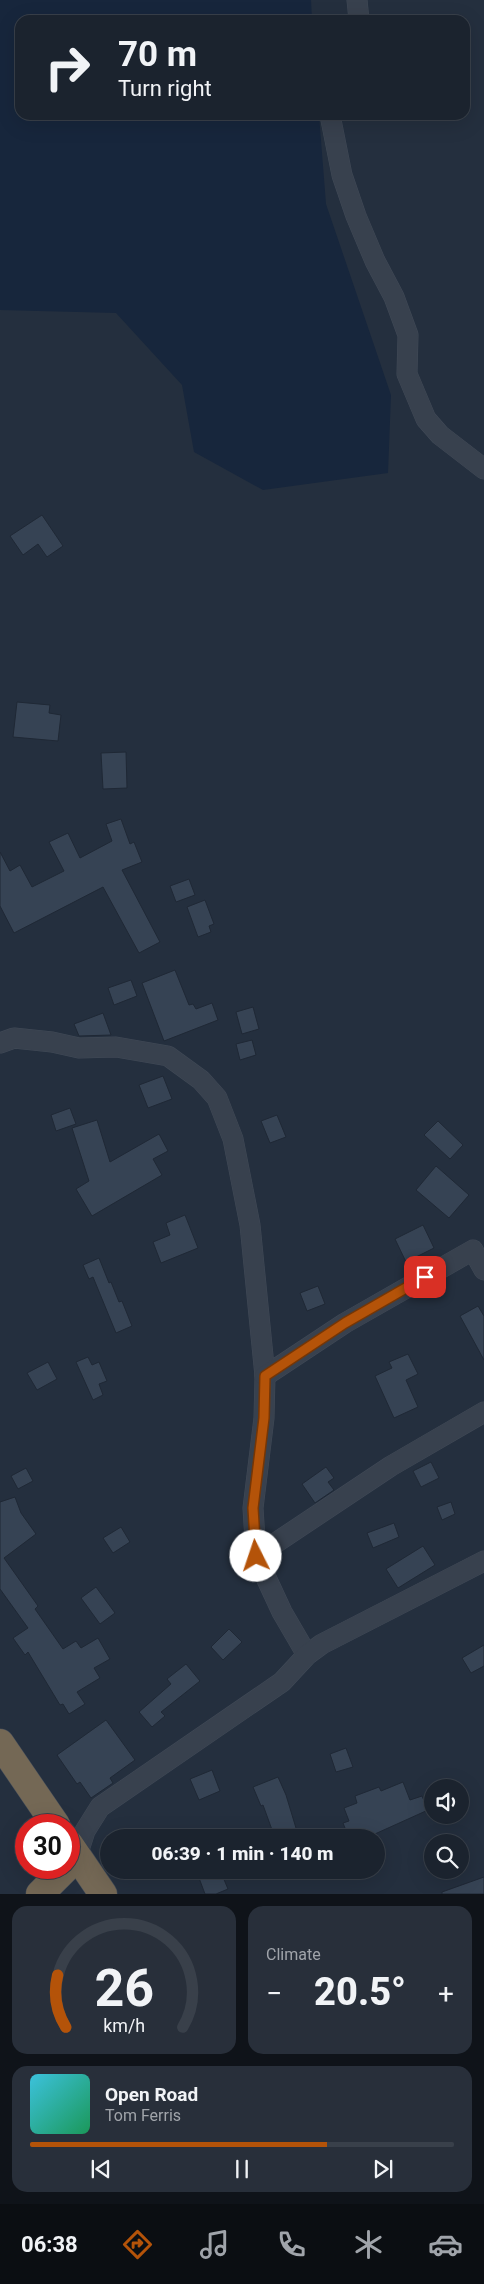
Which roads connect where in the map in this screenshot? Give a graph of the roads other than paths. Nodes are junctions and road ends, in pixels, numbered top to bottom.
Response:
1 (357, 0) edge
2 (358, 15) edge
3 (331, 120) edge
4 (484, 469) edge
5 (0, 1044) edge
6 (484, 1270) edge
7 (265, 1376) junction
8 (484, 1412) edge
9 (256, 1556) junction
10 (484, 1561) edge
11 (307, 1655) junction
12 (0, 1743) edge
13 (48, 1814) edge
14 (80, 1841) edge
15 (80, 1869) edge
16 (52, 1879) edge
17 (40, 1894) edge
18 (102, 1894) edge

1 - 2 street
3 - 4 street
5 - 7 street
6 - 7 street
7 - 9 street
8 - 9 street
9 - 11 street
10 - 11 street
11 - 14 street
12 - 13 highway
15 - 18 highway
16 - 17 highway

